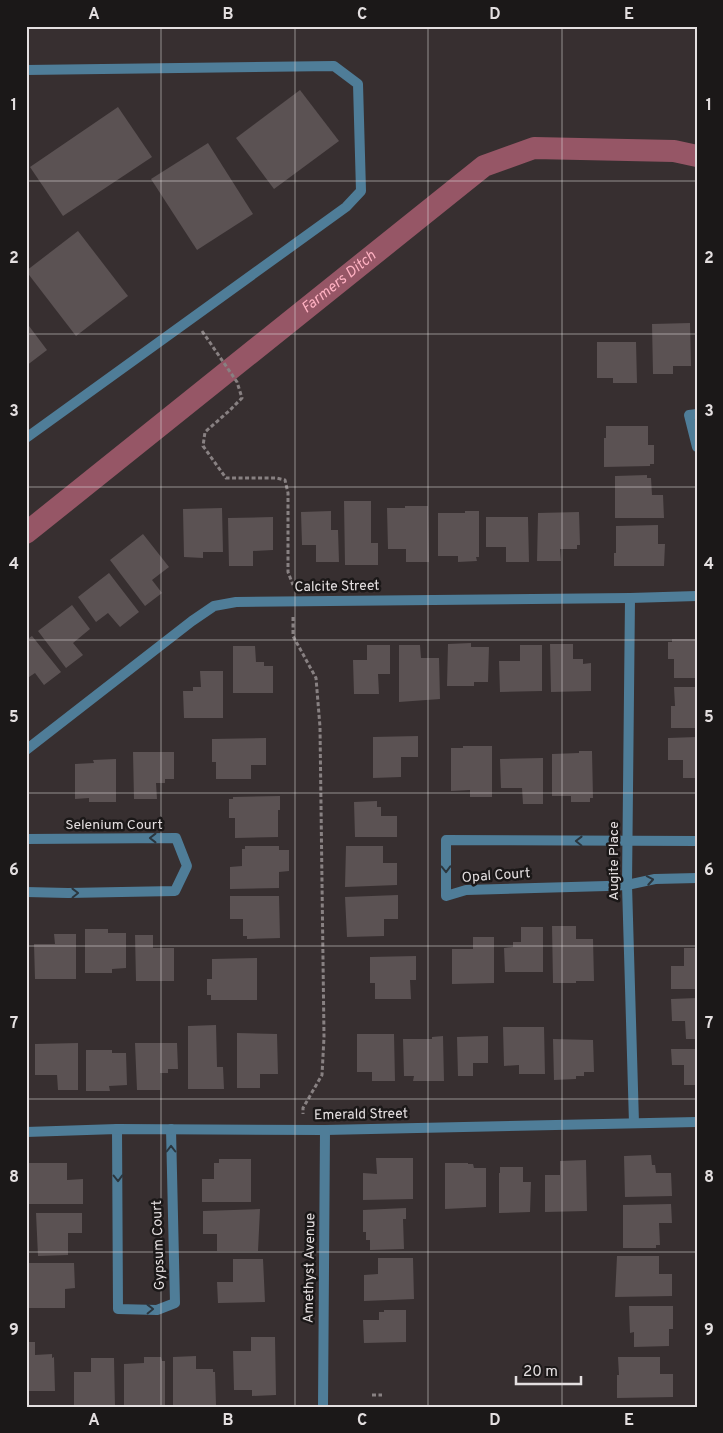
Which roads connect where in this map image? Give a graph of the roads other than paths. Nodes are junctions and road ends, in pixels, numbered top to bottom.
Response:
1 (26, 70) edge
2 (697, 414) edge
3 (26, 438) edge
4 (697, 447) edge
5 (697, 596) edge
6 (630, 598) junction
7 (26, 750) edge
8 (26, 839) edge
9 (628, 842) junction
10 (697, 842) edge
11 (697, 878) edge
12 (628, 885) junction
13 (26, 892) edge
14 (697, 1122) edge
15 (634, 1123) junction
16 (117, 1129) junction
17 (170, 1129) junction
18 (326, 1130) junction
19 (26, 1132) edge
20 (323, 1407) edge

1 - 3 street
2 - 4 street
5 - 6 street, Calcite Street
6 - 7 street, Calcite Street
6 - 9 street, Augite Place
13 -> 8 street, Selenium Court
9 - 10 street
9 - 12 street, Augite Place
9 -> 12 street, Opal Court
12 -> 11 street, Opal Court
12 - 15 street, Augite Place
14 - 15 street, Emerald Street
15 - 18 street, Emerald Street
16 - 17 street, Emerald Street
16 -> 17 street, Gypsum Court
16 - 19 street, Emerald Street
17 - 18 street, Emerald Street
18 - 20 street, Amethyst Avenue

